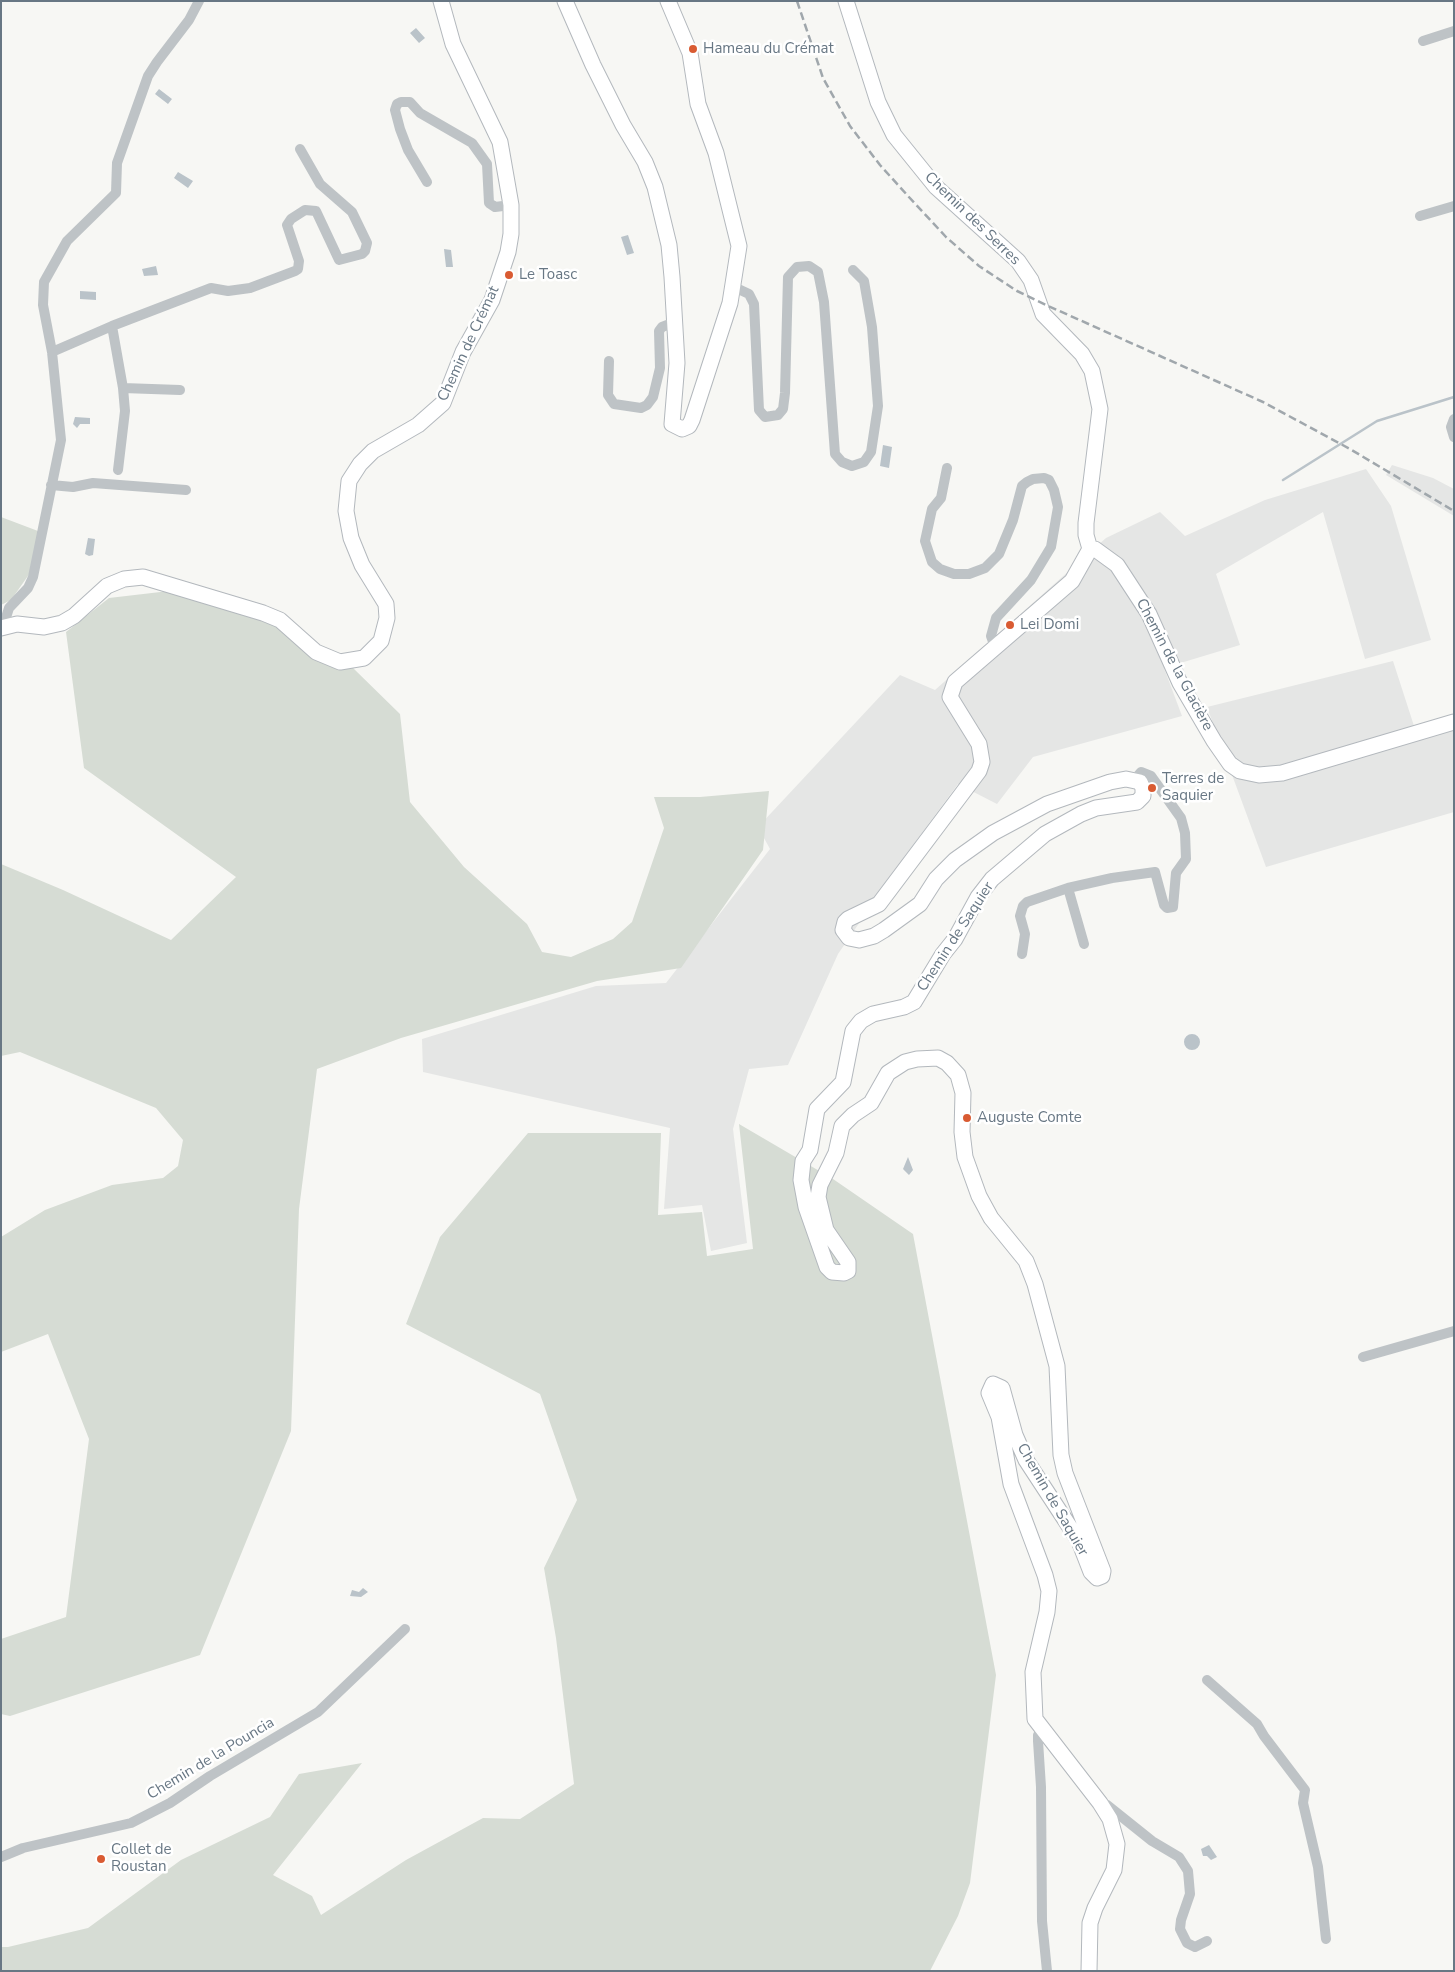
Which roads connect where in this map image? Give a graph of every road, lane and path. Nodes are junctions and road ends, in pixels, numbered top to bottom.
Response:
1 (200, 1) edge
2 (441, 1) edge
3 (565, 1) edge
4 (668, 1) edge
5 (846, 1) edge
6 (1454, 31) edge
7 (1423, 41) dead end
8 (300, 149) dead end
9 (427, 182) dead end
10 (511, 205) junction
11 (1454, 206) edge
12 (1420, 216) dead end
13 (852, 270) dead end
14 (734, 287) junction
15 (675, 322) junction
16 (112, 326) junction
17 (52, 352) junction
18 (609, 361) dead end
19 (123, 388) junction
20 (180, 390) dead end
21 (1454, 419) edge
22 (1454, 437) edge
23 (947, 468) dead end
24 (118, 470) dead end
25 (51, 485) junction
26 (186, 490) dead end
27 (1092, 553) junction
28 (2, 628) edge
29 (995, 647) junction
30 (1454, 722) edge
31 (1135, 779) junction
32 (1068, 888) junction
33 (1084, 944) dead end
34 (1022, 954) dead end
35 (1454, 1331) edge
36 (1363, 1358) dead end
37 (405, 1629) dead end
38 (1207, 1680) dead end
39 (1042, 1730) junction
40 (1100, 1803) junction
41 (1, 1857) edge
42 (1326, 1939) dead end
43 (1207, 1941) dead end
44 (1047, 1971) edge
45 (1089, 1971) edge

1 - 17 street
2 - 10 street, Chemin de Crémat
3 - 15 street
4 - 14 street
5 - 27 street, Chemin des Serres
6 - 7 street
8 - 16 street
9 - 10 street
10 - 28 street, Chemin de Crémat
11 - 12 street
13 - 14 street
14 - 15 street
15 - 18 street
16 - 17 street
16 - 19 street
17 - 25 street
19 - 20 street
19 - 24 street
21 - 22 street
23 - 29 street
25 - 26 street
25 - 28 street
27 - 29 street
27 - 30 street, Chemin de la Glacière
29 - 31 street
31 - 32 street
31 - 39 street, Chemin de Saquier
32 - 33 street
32 - 34 street
35 - 36 street
37 - 41 street, Chemin de la Pouncia
38 - 42 street
39 - 40 street, Chemin de Saquier
39 - 44 street
40 - 43 street
40 - 45 street, Chemin de Saquier

